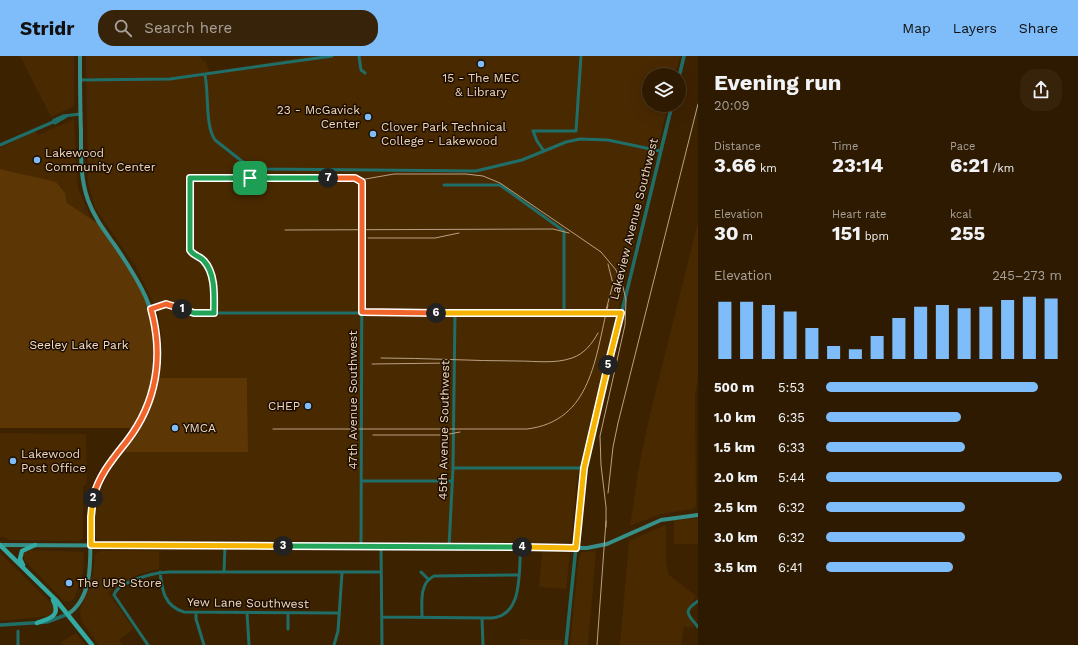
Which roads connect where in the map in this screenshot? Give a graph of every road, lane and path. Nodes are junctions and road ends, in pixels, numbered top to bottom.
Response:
1 (80, 56) edge
2 (332, 56) edge
3 (359, 56) edge
4 (580, 56) edge
5 (684, 56) edge
6 (681, 68) edge
7 (365, 73) dead end
8 (205, 75) junction
9 (80, 80) junction
10 (670, 112) edge
11 (80, 114) junction
12 (0, 145) edge
13 (544, 151) junction
14 (660, 151) junction
15 (444, 185) dead end
16 (151, 309) junction
17 (362, 312) junction
18 (214, 313) junction
19 (455, 313) junction
20 (564, 313) junction
21 (621, 313) junction
22 (453, 468) junction
23 (584, 468) junction
24 (361, 481) junction
25 (452, 481) junction
26 (698, 515) edge
27 (0, 545) edge
28 (35, 545) junction
29 (91, 545) junction
30 (224, 546) junction
31 (361, 547) junction
32 (381, 547) junction
33 (449, 547) junction
34 (521, 547) junction
35 (576, 548) junction
36 (28, 571) junction
37 (160, 572) junction
38 (224, 572) junction
39 (381, 572) junction
40 (421, 572) dead end
41 (342, 573) junction
42 (518, 575) junction
43 (428, 579) junction
44 (51, 595) junction
45 (698, 601) edge
46 (196, 613) junction
47 (247, 613) junction
48 (288, 613) junction
49 (338, 613) junction
50 (68, 614) junction
51 (382, 617) junction
52 (422, 617) junction
53 (482, 618) junction
54 (38, 623) junction
55 (0, 625) edge
56 (698, 627) edge
57 (288, 629) dead end
58 (18, 631) dead end
59 (18, 645) edge
60 (92, 645) edge
61 (148, 645) edge
62 (204, 645) edge
63 (248, 645) edge
64 (334, 645) edge
65 (382, 645) edge
66 (483, 645) edge
67 (566, 645) edge

1 - 9 main road
2 - 8 street
3 - 7 street
4 - 13 street
5 - 6 street
8 - 9 street
8 - 13 street
9 - 11 main road
10 - 14 street, Lakeview Avenue Southwest
11 - 12 street
11 - 16 main road
13 - 14 street
14 - 21 street, Lakeview Avenue Southwest
15 - 20 street
16 - 18 street
16 - 29 main road
17 - 18 street
17 - 18 street, 47th Avenue Southwest
17 - 19 street
17 - 24 street, 47th Avenue Southwest
19 - 20 street
19 - 22 street, 45th Avenue Southwest
20 - 21 street
21 - 23 street, Lakeview Avenue Southwest
22 - 23 street
22 - 25 street, 45th Avenue Southwest
23 - 35 street, Lakeview Avenue Southwest
24 - 25 street
24 - 31 street, 47th Avenue Southwest
25 - 33 street, 45th Avenue Southwest
26 - 35 main road
27 - 28 main road
27 - 36 main road
28 - 29 main road
28 - 36 main road
29 - 30 main road
29 - 50 main road
30 - 31 main road
30 - 38 street
31 - 32 main road
32 - 33 main road
32 - 39 street
33 - 34 main road
34 - 35 main road
34 - 42 street
35 - 67 street, Lakeview Avenue Southwest
36 - 44 main road
37 - 38 street
37 - 46 street, Yew Lane Southwest
37 - 61 street
38 - 41 street
39 - 41 street
39 - 51 street
40 - 43 street
41 - 49 street
42 - 43 street
42 - 53 street
43 - 52 street
44 - 50 main road
44 - 54 main road
45 - 56 street
46 - 47 street, Yew Lane Southwest
46 - 62 street
47 - 48 street, Yew Lane Southwest
47 - 63 street
48 - 49 street, Yew Lane Southwest
48 - 57 street
49 - 64 street
50 - 54 street
50 - 60 main road
51 - 52 street
51 - 65 street
52 - 53 street
53 - 66 street
54 - 55 street
58 - 59 street

